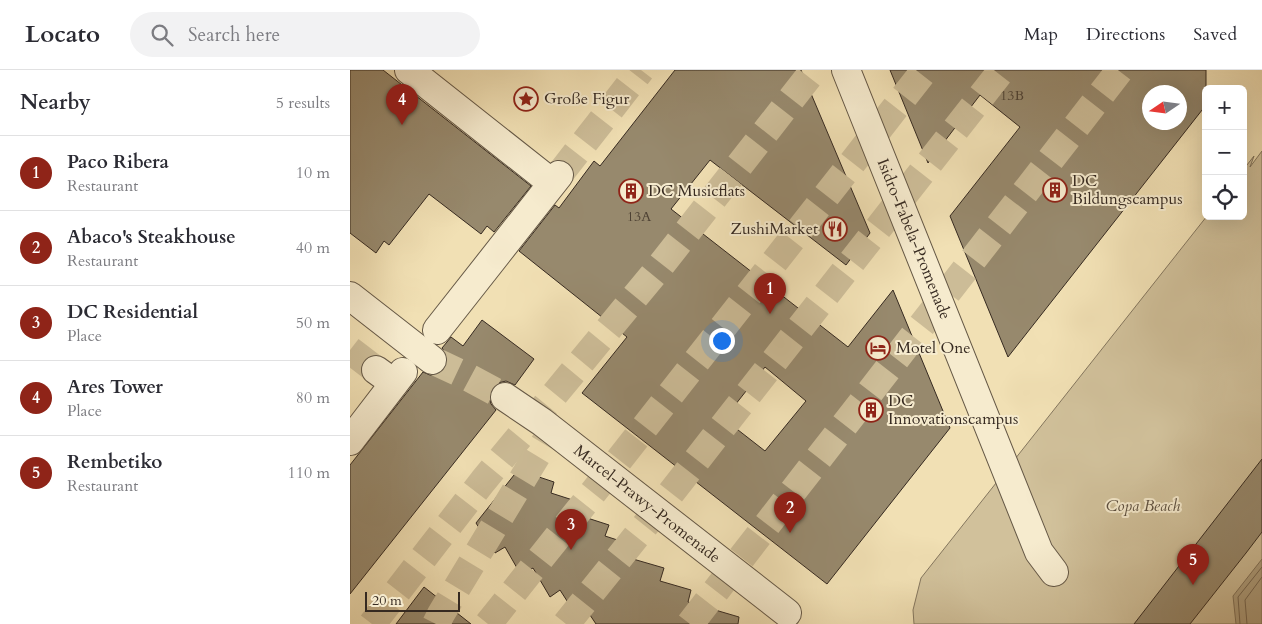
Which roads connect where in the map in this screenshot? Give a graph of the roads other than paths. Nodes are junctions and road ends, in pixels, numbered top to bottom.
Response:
1 (409, 70) edge
2 (846, 70) edge
3 (350, 296) edge
4 (437, 330) dead end
5 (432, 360) tunnel mouth
6 (391, 375) dead end
7 (505, 397) tunnel mouth
8 (350, 441) edge
9 (1046, 562) dead end
10 (787, 613) dead end

1 - 4 street
2 - 9 street, Isidro-Fabela-Promenade
3 - 5 street
6 - 8 street
7 - 10 street, Marcel-Prawy-Promenade

